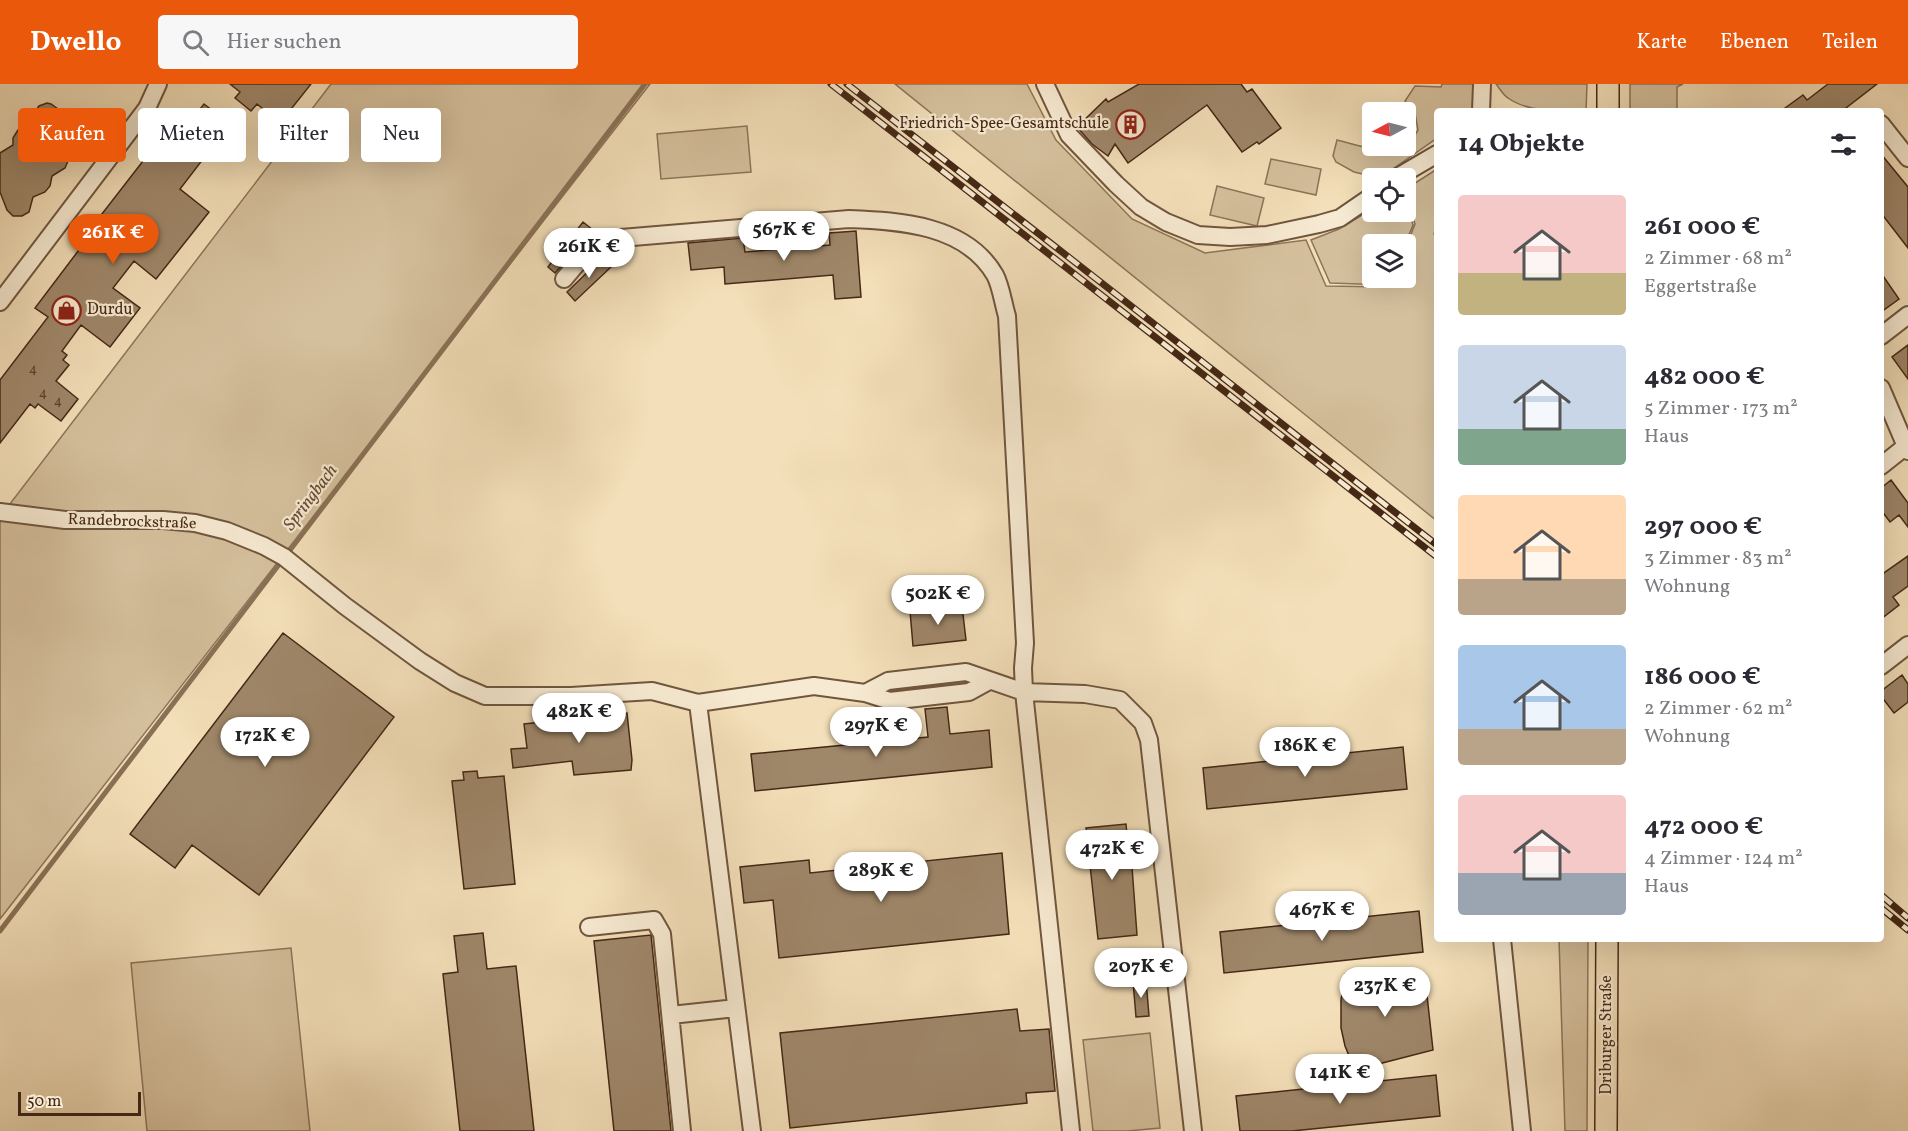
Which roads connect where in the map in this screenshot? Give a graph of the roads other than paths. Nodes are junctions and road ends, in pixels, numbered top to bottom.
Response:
1 (158, 84) edge
2 (1045, 84) edge
3 (1482, 84) edge
4 (1608, 84) edge
5 (1481, 108) edge
6 (1608, 108) edge
7 (1884, 128) edge
8 (1434, 156) edge
9 (1908, 158) edge
10 (1413, 168) edge
11 (1362, 203) edge
12 (564, 279) dead end
13 (0, 302) edge
14 (1908, 315) edge
15 (1884, 334) edge
16 (1884, 395) edge
17 (1907, 449) edge
18 (1884, 464) edge
19 (0, 512) edge
20 (1908, 645) edge
21 (1884, 664) edge
22 (1024, 692) junction
23 (698, 703) junction
24 (589, 927) dead end
25 (1502, 942) edge
26 (1607, 942) edge
27 (736, 1008) junction
28 (670, 1015) junction
29 (682, 1131) edge
30 (752, 1131) edge
31 (1071, 1131) edge
32 (1192, 1131) edge
33 (1522, 1131) edge
34 (1606, 1131) edge

1 - 13 street
2 - 11 street
3 - 5 street
4 - 6 main road
7 - 9 street
8 - 10 street
12 - 22 street
14 - 15 street
16 - 17 street
17 - 18 street
19 - 23 street, Randebrockstraße
20 - 21 street
22 - 23 street
22 - 31 street
22 - 32 street
23 - 27 street
24 - 28 street
25 - 33 street
26 - 34 main road, Driburger Straße
27 - 28 street
27 - 30 street
28 - 29 street

